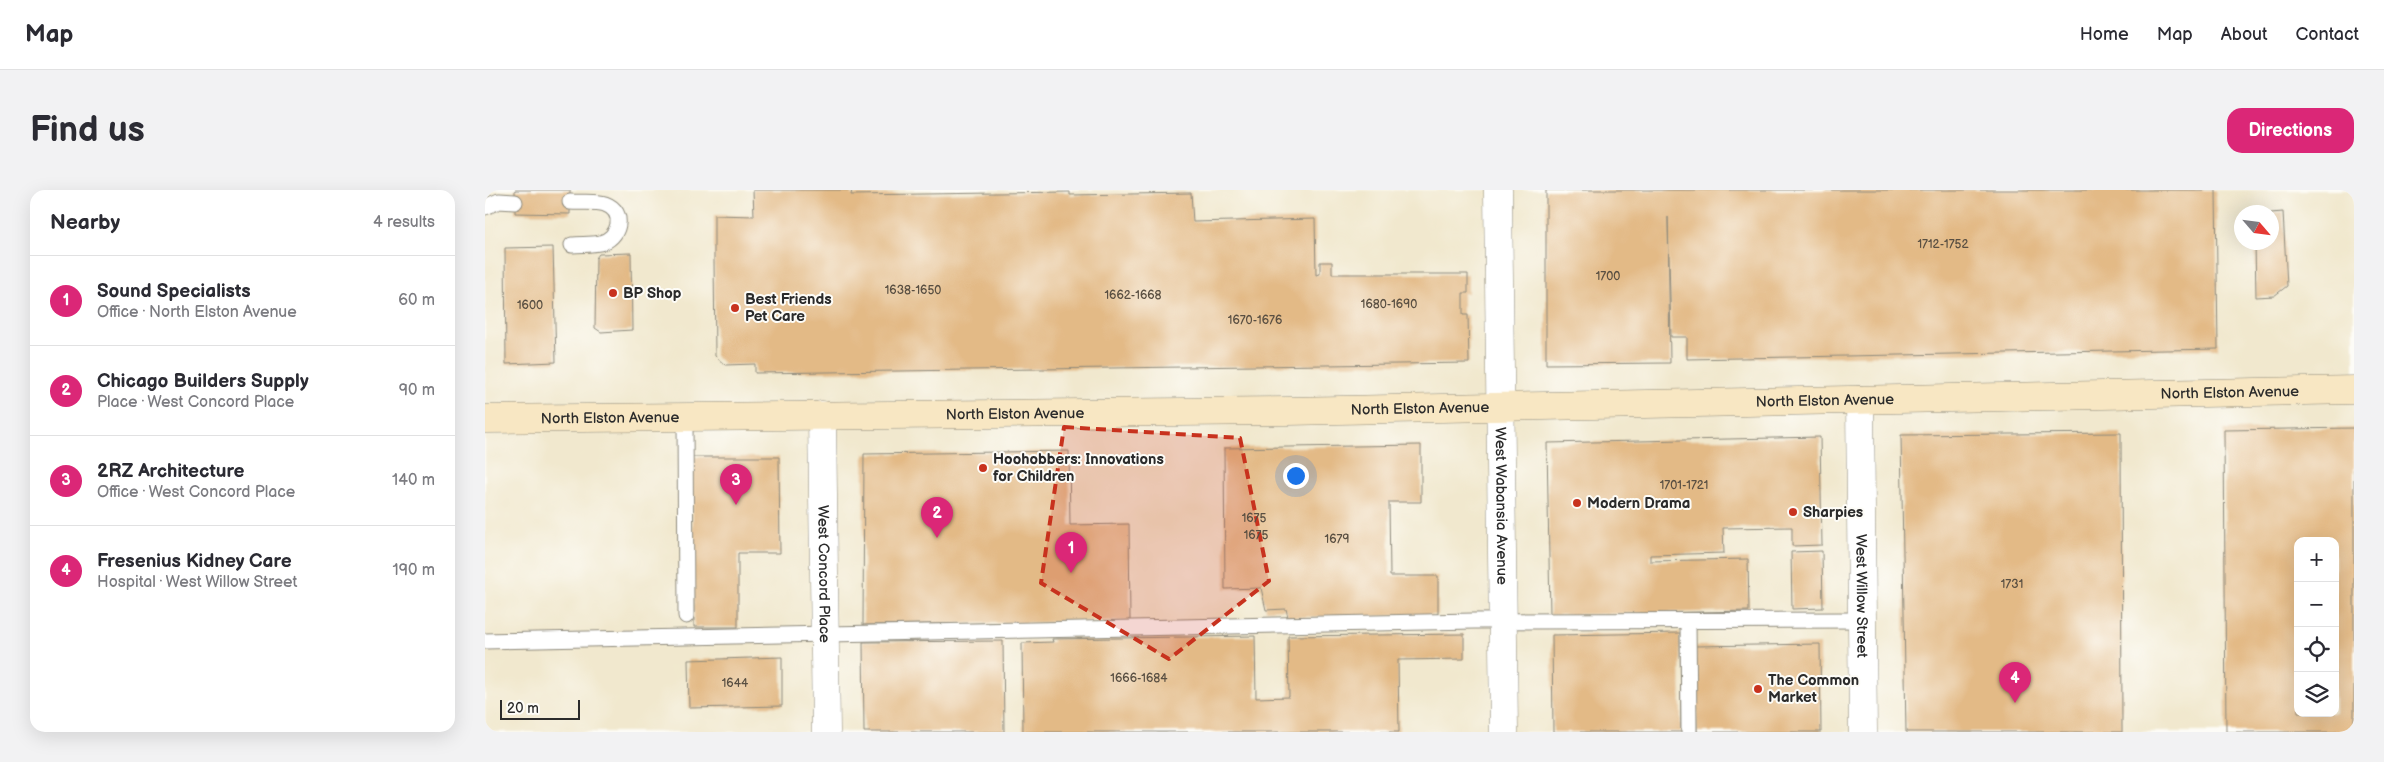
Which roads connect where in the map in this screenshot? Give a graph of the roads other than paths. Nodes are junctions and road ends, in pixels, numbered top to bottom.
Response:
1 (1498, 190) edge
2 (515, 202) dead end
3 (570, 202) dead end
4 (485, 207) edge
5 (573, 245) dead end
6 (2354, 390) edge
7 (1860, 400) junction
8 (1500, 405) junction
9 (823, 414) junction
10 (685, 418) junction
11 (485, 419) edge
12 (686, 616) dead end
13 (1862, 620) junction
14 (1503, 621) junction
15 (1688, 621) junction
16 (825, 633) junction
17 (485, 641) edge
18 (826, 732) edge
19 (1504, 732) edge
20 (1689, 732) edge
21 (1863, 732) edge

1 - 8 street, West Wabansia Avenue
2 - 4 lane
3 - 5 lane
6 - 7 main road, North Elston Avenue
7 - 8 main road, North Elston Avenue
7 - 13 street, West Willow Street
8 - 9 main road, North Elston Avenue
8 - 14 street, West Wabansia Avenue
9 - 10 main road, North Elston Avenue
9 - 16 street, West Concord Place
10 - 11 main road, North Elston Avenue
10 - 12 lane
13 - 15 lane
13 - 21 street, West Willow Street
14 - 15 lane
14 - 16 lane
14 - 19 street, West Wabansia Avenue
15 - 20 lane
16 - 17 lane
16 - 18 street, West Concord Place

